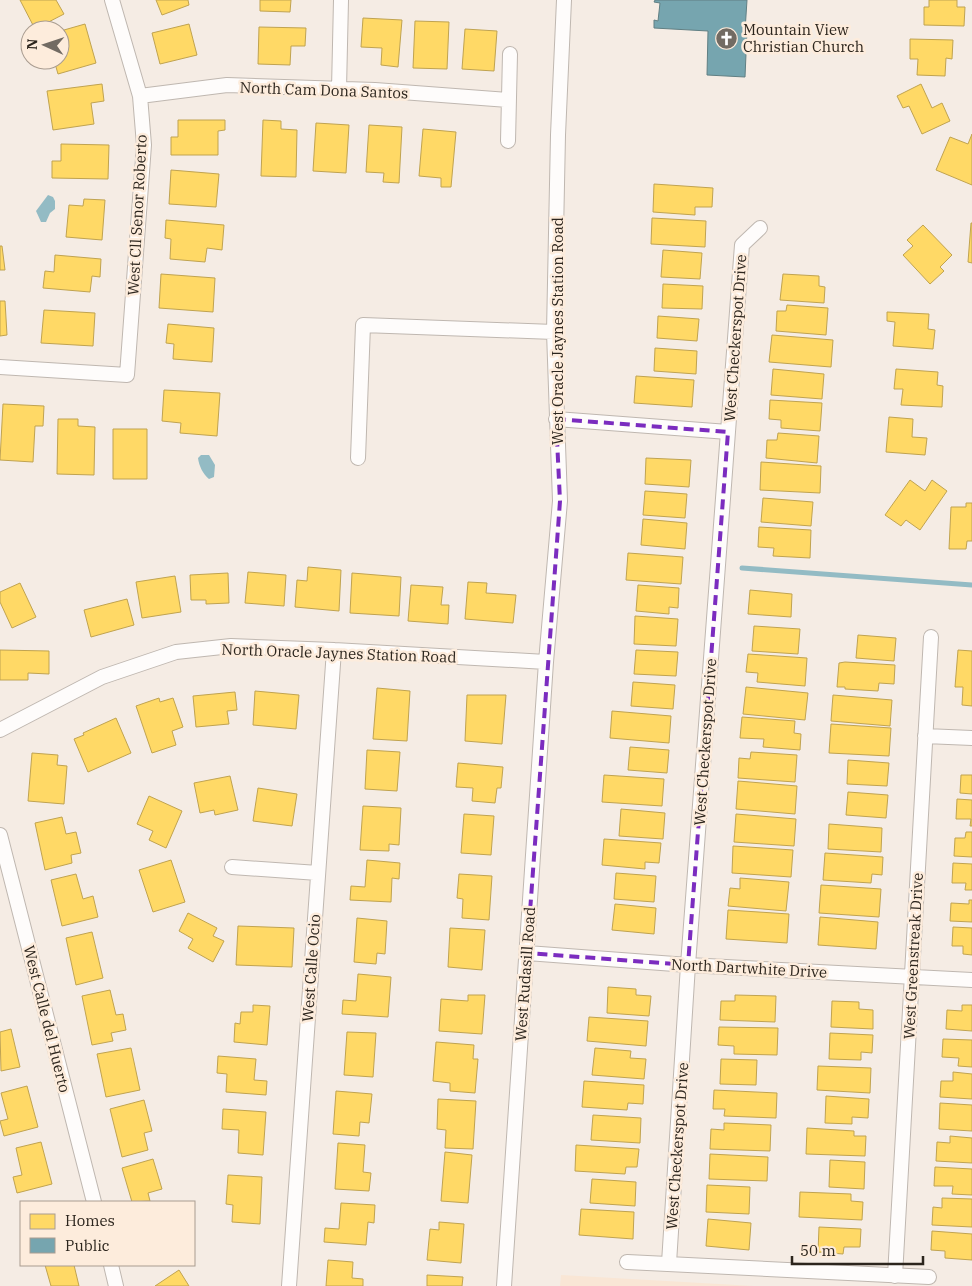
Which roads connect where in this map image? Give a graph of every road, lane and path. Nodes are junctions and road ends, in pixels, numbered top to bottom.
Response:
1 (112, 0) edge
2 (340, 0) edge
3 (564, 0) edge
4 (510, 54) dead end
5 (339, 89) junction
6 (140, 96) junction
7 (508, 100) junction
8 (508, 141) dead end
9 (760, 228) dead end
10 (554, 332) junction
11 (0, 367) edge
12 (556, 419) junction
13 (728, 432) junction
14 (358, 458) dead end
15 (931, 636) dead end
16 (334, 650) junction
17 (546, 662) junction
18 (0, 730) edge
19 (925, 736) junction
20 (972, 738) edge
21 (0, 835) edge
22 (232, 867) dead end
23 (318, 873) junction
24 (526, 953) junction
25 (688, 965) junction
26 (912, 978) junction
27 (972, 980) edge
28 (94, 1201) edge
29 (627, 1262) dead end
30 (669, 1263) junction
31 (111, 1266) edge
32 (895, 1276) junction
33 (929, 1277) dead end
34 (116, 1286) edge
35 (289, 1286) edge
36 (504, 1286) edge

1 - 6 street, West Cll Senor Roberto
2 - 5 street
3 - 10 street, West Oracle Jaynes Station Road
4 - 7 street
5 - 6 street, North Cam Dona Santos
5 - 7 street, North Cam Dona Santos
6 - 11 street, West Cll Senor Roberto
7 - 8 street
9 - 13 street, West Checkerspot Drive
10 - 12 street, West Oracle Jaynes Station Road
10 - 14 street
12 - 13 street
12 - 17 street, West Oracle Jaynes Station Road
13 - 25 street, West Checkerspot Drive
15 - 19 street, West Greenstreak Drive
16 - 17 street, North Oracle Jaynes Station Road
16 - 18 street, North Oracle Jaynes Station Road
16 - 23 street, West Calle Ocio
17 - 24 street, West Rudasill Road
19 - 20 street
19 - 26 street, West Greenstreak Drive
21 - 28 street, West Calle del Huerto
22 - 23 street
23 - 35 street, West Calle Ocio
24 - 25 street, North Dartwhite Drive
24 - 36 street, West Rudasill Road
25 - 26 street, North Dartwhite Drive
25 - 30 street, West Checkerspot Drive
26 - 27 street, North Dartwhite Drive
26 - 32 street, West Greenstreak Drive
29 - 30 street
30 - 32 street
31 - 34 street
32 - 33 street

